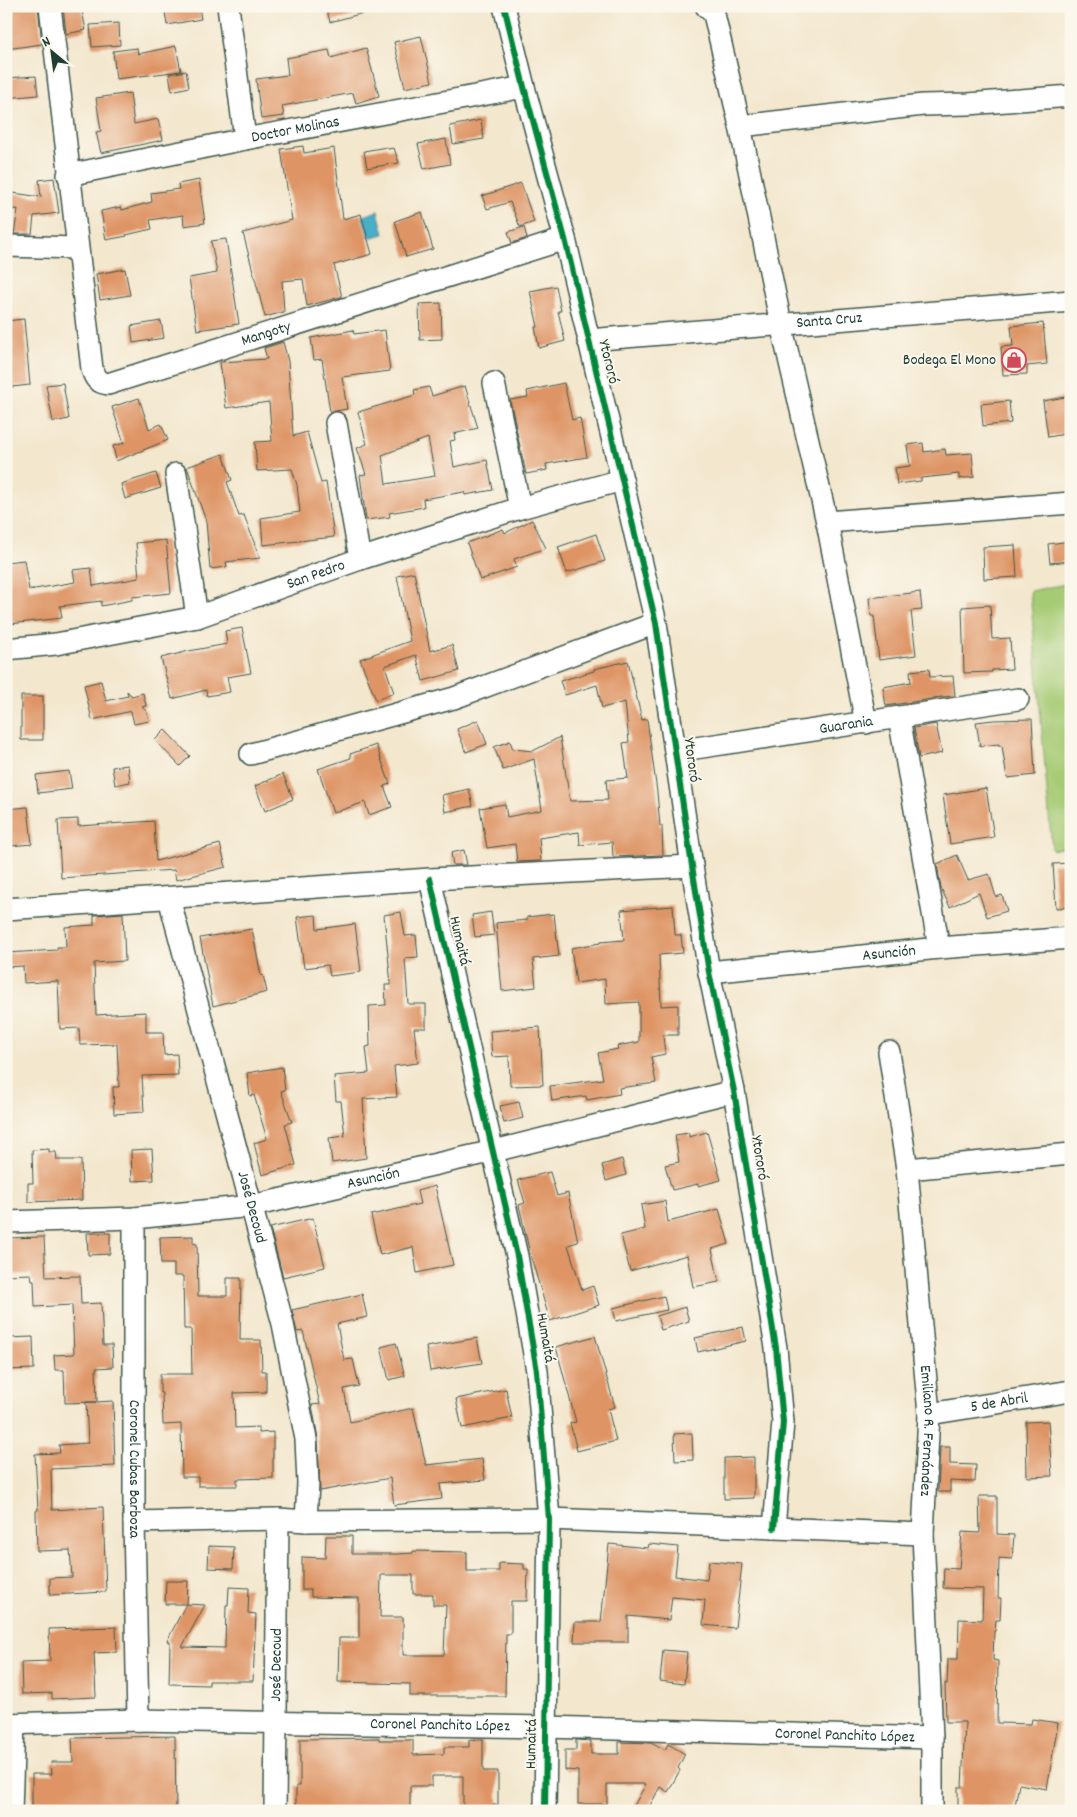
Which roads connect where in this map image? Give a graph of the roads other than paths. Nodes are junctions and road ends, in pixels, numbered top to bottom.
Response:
1 (50, 6) edge
2 (228, 6) edge
3 (504, 6) edge
4 (710, 10) edge
5 (524, 87) junction
6 (1071, 96) edge
7 (740, 126) junction
8 (245, 138) junction
9 (68, 175) junction
10 (565, 239) junction
11 (6, 246) edge
12 (77, 248) junction
13 (1071, 302) edge
14 (781, 324) junction
15 (588, 340) junction
16 (494, 383) dead end
17 (336, 423) dead end
18 (176, 474) dead end
19 (622, 480) junction
20 (1071, 503) edge
21 (520, 508) junction
22 (827, 522) junction
23 (360, 559) junction
24 (198, 617) junction
25 (656, 623) junction
26 (6, 650) edge
27 (1018, 699) dead end
28 (899, 717) junction
29 (866, 723) junction
30 (676, 751) junction
31 (250, 754) dead end
32 (692, 866) junction
33 (430, 879) junction
34 (169, 898) junction
35 (6, 909) edge
36 (1071, 938) edge
37 (939, 948) junction
38 (709, 972) junction
39 (890, 1052) dead end
40 (734, 1091) junction
41 (494, 1150) junction
42 (1071, 1154) edge
43 (907, 1169) junction
44 (252, 1206) junction
45 (134, 1218) junction
46 (6, 1222) edge
47 (1071, 1391) edge
48 (929, 1414) junction
49 (278, 1519) junction
50 (549, 1519) junction
51 (306, 1521) junction
52 (134, 1522) junction
53 (774, 1528) junction
54 (923, 1534) junction
55 (138, 1720) junction
56 (276, 1723) junction
57 (10, 1724) edge
58 (546, 1727) junction
59 (932, 1738) junction
60 (11, 1811) edge
61 (275, 1811) edge
62 (545, 1811) edge
63 (932, 1811) edge

1 - 9 street
2 - 8 street
3 - 5 street, Ytororó
4 - 7 street
5 - 8 street, Doctor Molinas
5 - 10 street, Ytororó
6 - 7 street
7 - 14 street
8 - 9 street, Doctor Molinas
9 - 12 street
10 - 12 street, Mangoty
10 - 15 street, Ytororó
11 - 12 street
13 - 14 street, Santa Cruz
14 - 15 street, Santa Cruz
14 - 22 street
15 - 19 street, Ytororó
16 - 21 street
17 - 23 street
18 - 24 street
19 - 21 street, San Pedro
19 - 25 street, Ytororó
20 - 22 street
21 - 23 street, San Pedro
22 - 29 street
23 - 24 street, San Pedro
24 - 26 street, San Pedro
25 - 30 street, Ytororó
25 - 31 street
27 - 28 street, Guarania
28 - 29 street, Guarania
28 - 37 street
29 - 30 street, Guarania
30 - 32 street, Ytororó
32 - 33 street
32 - 38 street, Ytororó
33 - 34 street
33 - 41 street, Humaitá
34 - 35 street
34 - 44 street, José Decoud
36 - 37 street, Asunción
37 - 38 street, Asunción
38 - 40 street, Ytororó
39 - 43 street, Emiliano R. Fernández
40 - 41 street, Asunción
40 - 53 street, Ytororó
41 - 44 street, Asunción
41 - 50 street, Humaitá
42 - 43 street
43 - 48 street, Emiliano R. Fernández
44 - 45 street, Asunción
44 - 51 street, José Decoud
45 - 46 street, Asunción
45 - 52 street, Coronel Cubas Barboza
47 - 48 street, 5 de Abril
48 - 54 street, Emiliano R. Fernández
49 - 51 street
49 - 52 street
49 - 56 street, José Decoud
50 - 51 street
50 - 53 street
50 - 58 street, Humaitá
52 - 55 street, Coronel Cubas Barboza
53 - 54 street
54 - 59 street, Emiliano R. Fernández
55 - 56 street, Coronel Panchito López
55 - 57 street, Coronel Panchito López
56 - 58 street, Coronel Panchito López
56 - 61 street, José Decoud
57 - 60 street
58 - 59 street, Coronel Panchito López
58 - 62 street, Humaitá
59 - 63 street, Emiliano R. Fernández

